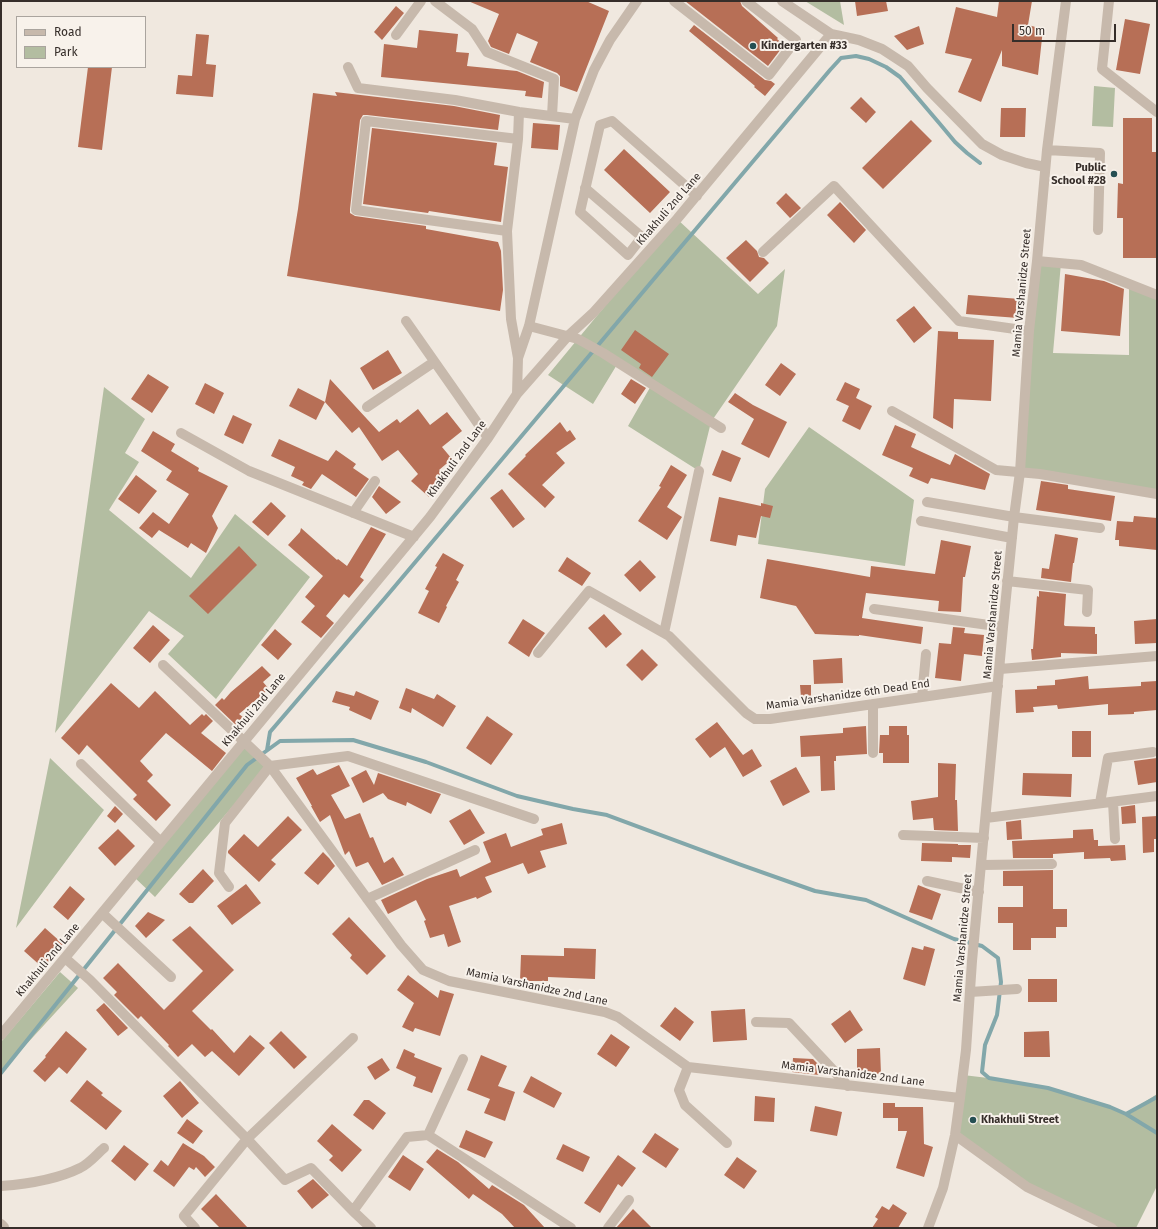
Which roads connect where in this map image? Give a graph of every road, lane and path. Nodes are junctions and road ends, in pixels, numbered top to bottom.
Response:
1 (422, 1) edge
2 (435, 1) edge
3 (637, 1) edge
4 (674, 1) edge
5 (746, 1) edge
6 (782, 1) edge
7 (1066, 1) edge
8 (1109, 1) edge
9 (831, 34) junction
10 (396, 35) dead end
11 (348, 67) dead end
12 (520, 112) junction
13 (1157, 112) edge
14 (552, 116) junction
15 (575, 119) junction
16 (518, 139) junction
17 (1047, 150) junction
18 (1046, 167) junction
19 (585, 188) junction
20 (697, 196) junction
21 (1098, 230) dead end
22 (507, 231) junction
23 (763, 252) dead end
24 (1037, 261) junction
25 (1157, 295) edge
26 (406, 321) dead end
27 (530, 326) junction
28 (1029, 330) junction
29 (568, 336) junction
30 (518, 358) junction
31 (434, 362) junction
32 (517, 394) junction
33 (367, 406) dead end
34 (892, 411) dead end
35 (721, 428) dead end
36 (181, 433) dead end
37 (488, 438) junction
38 (700, 471) dead end
39 (1020, 472) junction
40 (375, 481) dead end
41 (1157, 494) edge
42 (928, 502) dead end
43 (353, 513) junction
44 (1014, 517) junction
45 (921, 521) dead end
46 (1100, 528) dead end
47 (414, 537) junction
48 (1012, 538) junction
49 (1008, 581) junction
50 (874, 609) dead end
51 (1087, 612) dead end
52 (1003, 627) junction
53 (664, 633) junction
54 (538, 653) dead end
55 (926, 654) dead end
56 (1157, 656) edge
57 (163, 665) dead end
58 (1000, 669) junction
59 (998, 686) junction
60 (922, 697) junction
61 (873, 704) junction
62 (244, 741) junction
63 (873, 752) dead end
64 (1153, 752) dead end
65 (81, 764) dead end
66 (270, 765) junction
67 (1157, 796) edge
68 (1113, 802) junction
69 (1100, 803) junction
70 (986, 818) junction
71 (534, 819) dead end
72 (903, 835) dead end
73 (984, 838) junction
74 (1115, 839) dead end
75 (161, 842) junction
76 (476, 850) dead end
77 (1052, 864) dead end
78 (982, 865) junction
79 (928, 881) dead end
80 (229, 887) dead end
81 (979, 892) junction
82 (367, 899) junction
83 (102, 913) junction
84 (64, 958) junction
85 (171, 977) dead end
86 (1013, 989) dead end
87 (970, 992) junction
88 (756, 1022) dead end
89 (1, 1035) edge
90 (353, 1038) dead end
91 (463, 1059) dead end
92 (688, 1067) junction
93 (848, 1086) junction
94 (960, 1098) junction
95 (428, 1135) junction
96 (955, 1135) junction
97 (248, 1139) junction
98 (727, 1143) dead end
99 (104, 1148) dead end
100 (1, 1186) edge
101 (629, 1200) dead end
102 (353, 1212) junction
103 (195, 1228) edge
104 (371, 1228) edge
105 (571, 1228) edge
106 (608, 1228) edge
107 (928, 1228) edge
108 (1112, 1228) edge

1 - 10 street
2 - 14 street
3 - 15 street
4 - 5 street
6 - 9 street
7 - 17 street, Mamia Varshanidze Street
8 - 13 street
9 - 18 street
9 - 20 street, Khakhuli 2nd Lane
11 - 12 street
12 - 14 street
12 - 16 street
14 - 15 street
15 - 27 street
16 - 22 street
16 - 22 street
17 - 18 street, Mamia Varshanidze Street
17 - 21 street
18 - 24 street, Mamia Varshanidze Street
19 - 19 street
19 - 20 street
20 - 29 street, Khakhuli 2nd Lane
22 - 30 street
23 - 28 street
24 - 25 street
24 - 28 street, Mamia Varshanidze Street
26 - 31 street
27 - 29 street
27 - 30 street
28 - 39 street, Mamia Varshanidze Street
29 - 32 street, Khakhuli 2nd Lane
29 - 35 street
30 - 32 street
31 - 33 street
31 - 37 street
32 - 37 street, Khakhuli 2nd Lane
34 - 39 street
36 - 43 street
37 - 47 street, Khakhuli 2nd Lane
38 - 53 street
39 - 41 street
39 - 44 street, Mamia Varshanidze Street
40 - 43 street
42 - 44 street
43 - 47 street
44 - 46 street
44 - 48 street, Mamia Varshanidze Street
45 - 48 street
47 - 62 street, Khakhuli 2nd Lane
48 - 49 street, Mamia Varshanidze Street
49 - 51 street
49 - 52 street, Mamia Varshanidze Street
50 - 52 street
52 - 58 street, Mamia Varshanidze Street
53 - 54 street, Mamia Varshanidze 6th Dead End
53 - 61 street, Mamia Varshanidze 6th Dead End
55 - 60 street
56 - 58 street
57 - 62 street, Mamia Varshanidze 2nd Lane
58 - 59 street, Mamia Varshanidze Street
59 - 60 street, Mamia Varshanidze 6th Dead End
59 - 70 street, Mamia Varshanidze Street
60 - 61 street, Mamia Varshanidze 6th Dead End
61 - 63 street
62 - 66 street, Mamia Varshanidze 2nd Lane
62 - 75 street, Khakhuli 2nd Lane
64 - 69 street
65 - 75 street
66 - 71 street
66 - 80 street
66 - 82 street, Mamia Varshanidze 2nd Lane
67 - 68 street
68 - 69 street
68 - 74 street
69 - 70 street
70 - 73 street, Mamia Varshanidze Street
72 - 73 street
73 - 78 street, Mamia Varshanidze Street
75 - 83 street, Khakhuli 2nd Lane
76 - 82 street
77 - 78 street
78 - 81 street, Mamia Varshanidze Street
79 - 81 street
81 - 87 street, Mamia Varshanidze Street
82 - 92 street, Mamia Varshanidze 2nd Lane
83 - 84 street, Khakhuli 2nd Lane
83 - 85 street
84 - 89 street, Khakhuli 2nd Lane
84 - 97 street
86 - 87 street
87 - 94 street, Mamia Varshanidze Street
88 - 93 street
90 - 97 street
91 - 95 street
92 - 93 street, Mamia Varshanidze 2nd Lane
92 - 98 street
93 - 94 street, Mamia Varshanidze 2nd Lane
94 - 96 street, Mamia Varshanidze Street
95 - 102 street
95 - 105 street
96 - 107 street, Mamia Varshanidze Street
96 - 108 street
97 - 102 street
97 - 103 street
99 - 100 street
101 - 106 street
102 - 104 street

